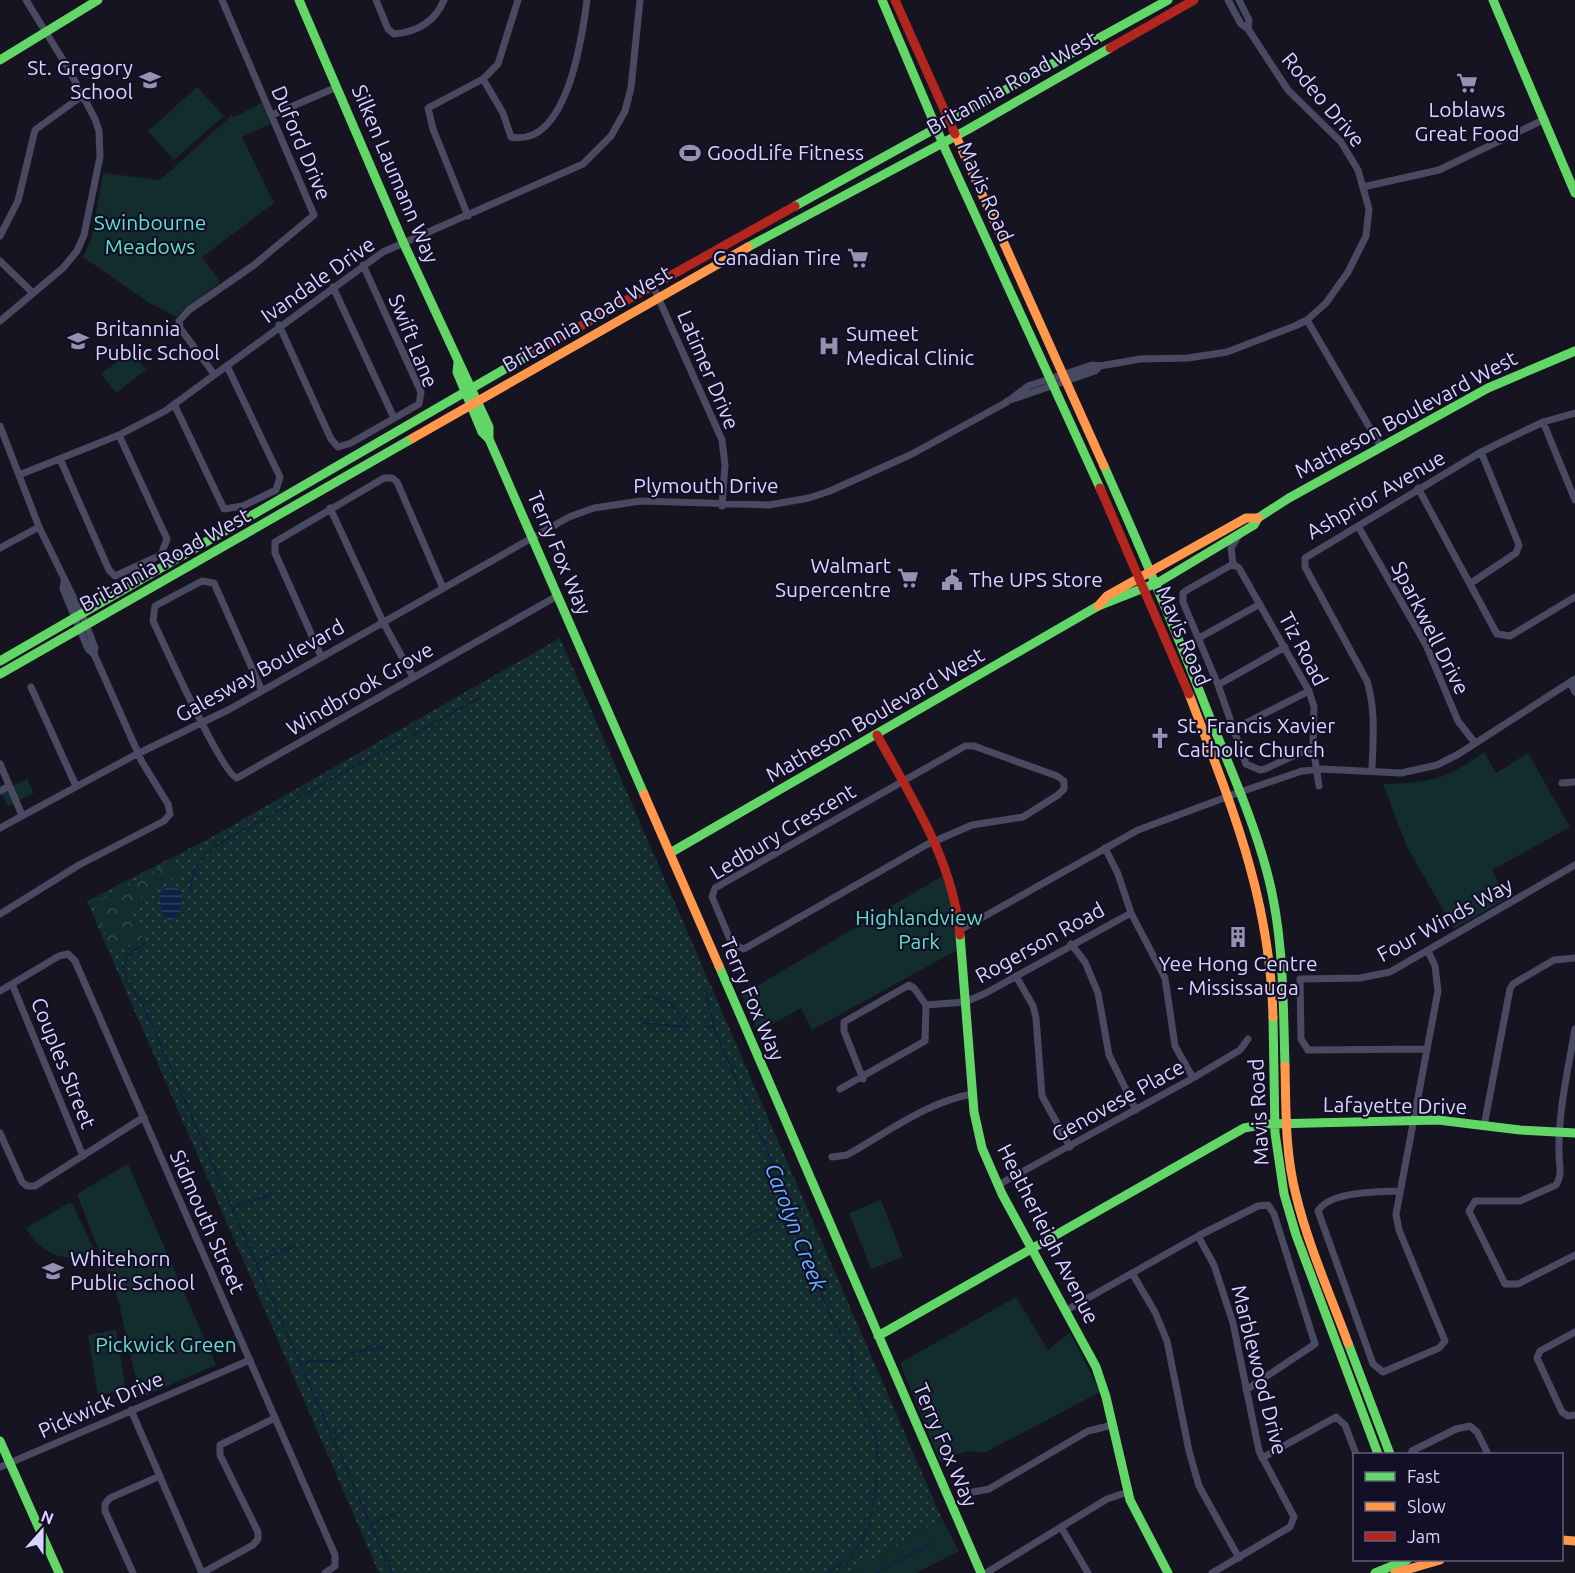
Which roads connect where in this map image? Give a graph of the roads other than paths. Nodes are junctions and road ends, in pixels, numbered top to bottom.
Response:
1 (26, 0) edge
2 (98, 0) edge
3 (222, 0) edge
4 (299, 0) edge
5 (376, 0) edge
6 (444, 0) edge
7 (518, 0) edge
8 (587, 0) edge
9 (640, 0) edge
10 (882, 0) edge
11 (895, 0) edge
12 (1168, 0) edge
13 (1194, 0) edge
14 (1228, 0) edge
15 (1239, 0) edge
16 (1493, 0) edge
17 (1248, 29) junction
18 (45, 32) junction
19 (0, 60) edge
20 (483, 79) junction
21 (337, 87) junction
22 (82, 96) junction
23 (272, 115) junction
24 (1545, 119) junction
25 (950, 122) junction
26 (938, 128) junction
27 (956, 136) junction
28 (944, 143) junction
29 (1363, 187) junction
30 (1575, 193) edge
31 (468, 216) junction
32 (0, 236) edge
33 (404, 244) junction
34 (1010, 258) junction
35 (0, 261) edge
36 (997, 263) junction
37 (363, 265) junction
38 (653, 286) junction
39 (333, 287) junction
40 (33, 294) junction
41 (659, 298) junction
42 (1307, 320) junction
43 (0, 321) edge
44 (279, 325) junction
45 (1575, 351) edge
46 (227, 366) junction
47 (214, 374) junction
48 (1064, 378) junction
49 (1052, 382) junction
50 (468, 390) junction
51 (474, 403) junction
52 (174, 404) junction
53 (1575, 413) edge
54 (394, 418) junction
55 (1543, 422) junction
56 (0, 426) edge
57 (119, 435) junction
58 (1381, 447) junction
59 (1481, 453) junction
60 (60, 459) junction
61 (19, 475) junction
62 (1418, 488) junction
63 (1575, 500) edge
64 (722, 506) junction
65 (330, 508) junction
66 (1258, 518) junction
67 (1358, 526) junction
68 (40, 530) junction
69 (1242, 531) junction
70 (532, 536) junction
71 (0, 548) edge
72 (1210, 552) junction
73 (1230, 555) junction
74 (1233, 564) junction
75 (1140, 578) junction
76 (1153, 578) junction
77 (1471, 583) junction
78 (443, 588) junction
79 (1144, 588) junction
80 (557, 596) junction
81 (1575, 597) edge
82 (1260, 604) junction
83 (1098, 606) junction
84 (80, 621) junction
85 (383, 622) junction
86 (1199, 638) junction
87 (1285, 647) junction
88 (321, 656) junction
89 (0, 661) edge
90 (0, 674) edge
91 (414, 677) junction
92 (1573, 681) edge
93 (1218, 685) junction
94 (31, 687) dead end
95 (262, 691) junction
96 (1309, 691) junction
97 (1575, 692) edge
98 (202, 724) junction
99 (1234, 729) junction
100 (877, 735) junction
101 (1475, 743) junction
102 (1313, 747) junction
103 (139, 754) junction
104 (0, 764) edge
105 (1317, 769) junction
106 (1372, 770) junction
107 (903, 782) junction
108 (1575, 782) edge
109 (1562, 783) dead end
110 (9, 786) junction
111 (76, 786) junction
112 (1319, 786) dead end
113 (0, 791) edge
114 (1240, 792) junction
115 (1228, 797) junction
116 (22, 815) junction
117 (0, 828) edge
118 (935, 841) junction
119 (1105, 848) junction
120 (670, 853) junction
121 (1575, 865) edge
122 (1131, 913) junction
123 (0, 914) edge
124 (960, 930) junction
125 (1071, 944) junction
126 (1428, 951) junction
127 (1575, 958) edge
128 (1016, 976) junction
129 (12, 984) junction
130 (0, 990) edge
131 (965, 1002) junction
132 (926, 1005) junction
133 (1575, 1029) edge
134 (1248, 1039) dead end
135 (1427, 1049) junction
136 (863, 1078) junction
137 (1193, 1078) junction
138 (840, 1089) dead end
139 (973, 1094) junction
140 (1136, 1110) junction
141 (144, 1117) junction
142 (1413, 1120) junction
143 (1275, 1124) junction
144 (1286, 1124) junction
145 (1484, 1126) junction
146 (0, 1133) edge
147 (1560, 1133) junction
148 (1575, 1133) edge
149 (1070, 1147) junction
150 (83, 1156) junction
151 (832, 1157) dead end
152 (998, 1185) junction
153 (1399, 1191) junction
154 (1198, 1236) junction
155 (1032, 1249) junction
156 (1575, 1255) edge
157 (1132, 1273) junction
158 (1065, 1311) junction
159 (1575, 1332) edge
160 (878, 1336) junction
161 (250, 1360) junction
162 (1246, 1390) junction
163 (131, 1410) junction
164 (1575, 1415) edge
165 (275, 1418) junction
166 (1113, 1425) junction
167 (0, 1441) edge
168 (1355, 1453) edge
169 (1377, 1453) edge
170 (1389, 1453) edge
171 (1412, 1453) edge
172 (1487, 1453) edge
173 (1262, 1458) junction
174 (10, 1463) junction
175 (0, 1467) edge
176 (160, 1476) junction
177 (974, 1492) dead end
178 (1128, 1492) junction
179 (1061, 1527) junction
180 (1239, 1558) junction
181 (1405, 1561) edge
182 (1429, 1561) edge
183 (1418, 1566) edge
184 (59, 1573) edge
185 (133, 1573) edge
186 (202, 1573) edge
187 (325, 1573) edge
188 (981, 1573) edge
189 (986, 1573) edge
190 (1088, 1573) edge
191 (1168, 1573) edge
192 (1212, 1573) edge
193 (1375, 1573) edge
194 (1395, 1573) edge
195 (1433, 1573) edge

1 - 18 street
2 - 18 main road
3 - 23 street, Duford Drive
4 - 21 main road, Silken Laumann Way
5 - 6 street
7 - 20 street
8 - 20 street
9 - 31 street, Ivandale Drive
10 - 26 main road, Mavis Road
11 - 25 main road, Mavis Road
12 - 25 main road, Britannia Road West
13 - 27 main road, Britannia Road West
14 - 17 street, Rodeo Drive
15 - 17 street, Rodeo Drive
16 - 24 main road
17 - 29 street, Rodeo Drive
18 - 19 main road
18 - 22 street
20 - 31 street
21 - 23 street
21 - 33 main road, Silken Laumann Way
22 - 32 street
22 - 40 street
23 - 47 street, Duford Drive
24 - 29 street
24 - 30 main road
25 - 26 main road, Britannia Road West
25 - 27 main road, Mavis Road
26 - 28 main road, Mavis Road
26 - 38 main road, Britannia Road West
27 - 28 main road, Britannia Road West
27 - 34 main road, Mavis Road
28 - 36 main road, Mavis Road
28 - 41 main road, Britannia Road West
29 - 42 street, Rodeo Drive
31 - 33 street, Ivandale Drive
33 - 37 street, Ivandale Drive
33 - 50 main road, Silken Laumann Way
34 - 36 main road
34 - 48 main road, Mavis Road
35 - 40 street
36 - 49 main road, Mavis Road
37 - 39 street, Ivandale Drive
37 - 54 street, Swift Lane
38 - 41 street, Latimer Drive
38 - 50 main road, Britannia Road West
39 - 44 street, Ivandale Drive
39 - 54 street
40 - 43 street
41 - 51 main road, Britannia Road West
41 - 64 street, Latimer Drive
42 - 48 street, Rodeo Drive
42 - 58 street
44 - 46 street, Ivandale Drive
44 - 54 street
45 - 58 main road, Matheson Boulevard West
46 - 47 street, Ivandale Drive
46 - 52 street
47 - 52 street, Ivandale Drive
48 - 49 street, Rodeo Drive
48 - 76 main road, Mavis Road
49 - 64 street, Plymouth Drive
49 - 75 main road, Mavis Road
50 - 51 main road, Silken Laumann Way
50 - 84 main road, Britannia Road West
51 - 70 main road, Terry Fox Way
51 - 84 main road, Britannia Road West
52 - 57 street, Ivandale Drive
53 - 55 street, Ashprior Avenue
55 - 59 street, Ashprior Avenue
55 - 63 street
56 - 61 street
57 - 60 street, Ivandale Drive
57 - 60 street
58 - 66 main road, Matheson Boulevard West
59 - 62 street, Ashprior Avenue
59 - 77 street
60 - 61 street, Ivandale Drive
61 - 68 street
62 - 67 street, Ashprior Avenue
62 - 77 street
64 - 70 street, Plymouth Drive
65 - 78 street
65 - 85 street
65 - 88 street
66 - 69 main road, Matheson Boulevard West
66 - 76 main road, Matheson Boulevard West
67 - 101 street, Sparkwell Drive
67 - 106 street, Ashprior Avenue
68 - 71 street
68 - 84 street
69 - 72 main road, Matheson Boulevard West
69 - 73 street
70 - 78 street, Galesway Boulevard
70 - 80 main road, Terry Fox Way
72 - 73 street
72 - 76 main road, Matheson Boulevard West
73 - 74 street, Tiz Road
74 - 82 street, Tiz Road
74 - 86 street
75 - 76 main road, Matheson Boulevard West
75 - 79 main road, Mavis Road
75 - 83 main road, Matheson Boulevard West
76 - 79 main road, Matheson Boulevard West
76 - 114 main road, Mavis Road
77 - 81 street
78 - 85 street, Galesway Boulevard
79 - 83 main road, Matheson Boulevard West
79 - 115 main road, Mavis Road
80 - 91 street, Windbrook Grove
80 - 120 main road, Terry Fox Way
82 - 86 street
82 - 87 street, Tiz Road
83 - 100 main road, Matheson Boulevard West
84 - 89 main road, Britannia Road West
84 - 90 main road, Britannia Road West
84 - 103 street
85 - 88 street, Galesway Boulevard
85 - 91 street
86 - 93 street
87 - 93 street
87 - 96 street, Tiz Road
88 - 95 street, Galesway Boulevard
91 - 98 street, Windbrook Grove
92 - 97 street
92 - 101 street
93 - 99 street
94 - 111 street
95 - 98 street, Galesway Boulevard
95 - 98 street
96 - 99 street
96 - 102 street, Tiz Road
98 - 103 street, Galesway Boulevard
99 - 102 street
100 - 107 main road, Heatherleigh Avenue
100 - 120 main road, Matheson Boulevard West
101 - 106 street
102 - 105 street, Tiz Road
103 - 111 street, Galesway Boulevard
103 - 123 street
104 - 110 street
105 - 106 street
105 - 112 street, Tiz Road
105 - 114 street
107 - 118 main road, Heatherleigh Avenue
107 - 118 street
107 - 118 street, Ledbury Crescent
108 - 109 street
110 - 113 street
110 - 116 street
111 - 116 street, Galesway Boulevard
114 - 115 street
114 - 144 main road, Mavis Road
115 - 119 street
115 - 143 main road, Mavis Road
116 - 117 street, Galesway Boulevard
118 - 124 main road, Heatherleigh Avenue
119 - 122 street
119 - 124 street
120 - 160 main road, Terry Fox Way
121 - 126 street, Four Winds Way
122 - 125 street, Rogerson Road
122 - 137 street
124 - 131 main road, Heatherleigh Avenue
125 - 128 street, Rogerson Road
125 - 140 street
126 - 135 street
126 - 135 street, Four Winds Way
127 - 145 street
128 - 131 street, Rogerson Road
128 - 149 street
129 - 130 street, Sidmouth Street
129 - 141 street, Sidmouth Street
129 - 150 street, Couples Street
131 - 132 street
131 - 139 main road, Heatherleigh Avenue
132 - 136 street
132 - 136 street
133 - 147 street
134 - 137 street, Genovese Place
135 - 142 street
136 - 138 street
137 - 140 street, Genovese Place
139 - 151 street
139 - 152 main road, Heatherleigh Avenue
140 - 149 street, Genovese Place
141 - 150 street
141 - 161 street, Sidmouth Street
142 - 144 main road, Lafayette Drive
142 - 145 main road, Lafayette Drive
142 - 153 street
143 - 144 main road, Lafayette Drive
143 - 155 main road, Lafayette Drive
143 - 169 main road, Mavis Road
144 - 170 main road, Mavis Road
145 - 147 main road, Lafayette Drive
146 - 150 street
147 - 148 main road, Lafayette Drive
147 - 156 street
149 - 152 street, Genovese Place
152 - 155 main road, Heatherleigh Avenue
153 - 153 street
154 - 157 street
154 - 162 street, Marblewood Drive
154 - 162 street
155 - 158 main road, Heatherleigh Avenue
155 - 160 main road, Lafayette Drive
157 - 158 street
157 - 180 street
158 - 166 main road, Heatherleigh Avenue
159 - 164 street
160 - 188 main road, Terry Fox Way
161 - 163 street, Pickwick Drive
161 - 165 street, Sidmouth Street
162 - 173 street, Marblewood Drive
163 - 174 street, Pickwick Drive
163 - 176 street
165 - 186 street
165 - 187 street, Sidmouth Street
166 - 177 street
166 - 178 main road, Heatherleigh Avenue
167 - 174 main road
168 - 173 street
171 - 172 street
173 - 180 street, Marblewood Drive
174 - 175 street, Pickwick Drive
174 - 184 main road
176 - 185 street
176 - 186 street
178 - 179 street
178 - 191 main road, Heatherleigh Avenue
179 - 189 street
179 - 190 street
180 - 192 street, Marblewood Drive
181 - 193 main road
182 - 183 main road
182 - 195 main road
183 - 194 main road

